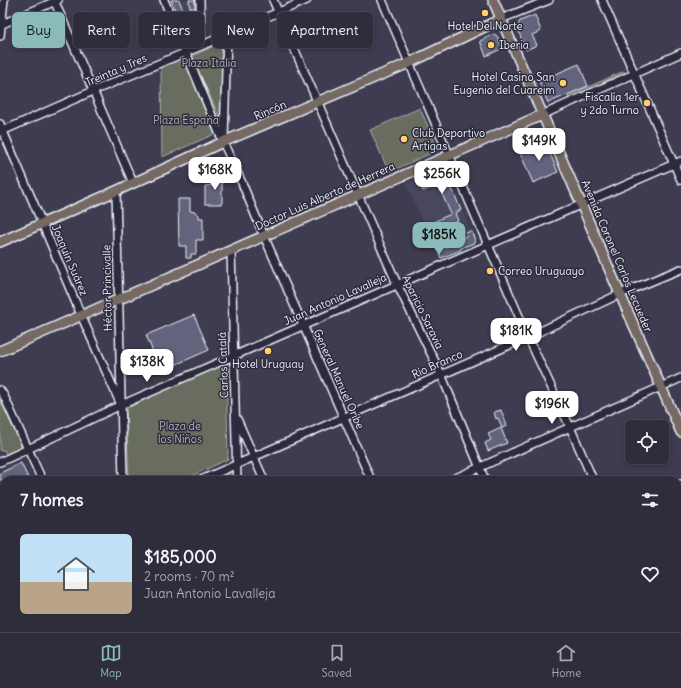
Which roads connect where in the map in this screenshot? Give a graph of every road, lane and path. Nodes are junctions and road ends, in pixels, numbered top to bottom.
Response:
1 (4, 0) edge
2 (56, 0) edge
3 (164, 0) edge
4 (200, 0) edge
5 (274, 0) edge
6 (307, 0) edge
7 (382, 0) edge
8 (493, 0) edge
9 (549, 0) edge
10 (602, 0) edge
11 (200, 12) edge
12 (278, 12) edge
13 (280, 12) edge
14 (501, 19) junction
15 (1, 24) edge
16 (0, 36) edge
17 (196, 48) edge
18 (226, 48) edge
19 (294, 48) edge
20 (186, 52) junction
21 (681, 53) edge
22 (409, 63) junction
23 (634, 74) junction
24 (94, 91) junction
25 (318, 102) junction
26 (542, 115) junction
27 (1, 129) edge
28 (223, 142) junction
29 (449, 155) junction
30 (678, 162) edge
31 (681, 180) edge
32 (133, 183) junction
33 (116, 191) junction
34 (358, 194) junction
35 (582, 204) junction
36 (42, 224) junction
37 (264, 236) junction
38 (0, 242) edge
39 (488, 245) junction
40 (231, 250) junction
41 (681, 269) edge
42 (397, 284) junction
43 (620, 294) junction
44 (118, 299) junction
45 (81, 315) junction
46 (304, 325) junction
47 (528, 336) junction
48 (0, 351) edge
49 (234, 356) junction
50 (441, 374) junction
51 (681, 378) edge
52 (661, 387) junction
53 (0, 390) edge
54 (121, 405) junction
55 (235, 415) junction
56 (344, 418) junction
57 (570, 427) junction
58 (681, 432) edge
59 (28, 449) junction
60 (254, 457) junction
61 (0, 462) edge
62 (237, 464) junction
63 (480, 467) junction
64 (40, 476) edge
65 (123, 476) edge
66 (210, 476) edge
67 (237, 476) edge
68 (262, 476) edge
69 (369, 476) edge
70 (459, 476) edge
71 (483, 476) edge
72 (591, 476) edge

1 - 15 street
2 - 15 street
2 - 24 street
3 - 20 street, General Manuel Oribe
4 - 11 street
5 - 12 street, Aparicio Saravia
6 - 13 street, Treinta y Tres
7 - 22 street
8 - 14 main road, Avenida Coronel Carlos Lecueder
9 - 14 street, Rincón
10 - 23 street
14 - 22 main road, Rincón
14 - 26 main road, Avenida Coronel Carlos Lecueder
15 - 16 street
17 - 20 street, Treinta y Tres
18 - 28 street
19 - 25 street, Aparicio Saravia
20 - 24 street, Treinta y Tres
20 - 28 street, General Manuel Oribe
21 - 23 street, Doctor Luis Alberto de Herrera
22 - 25 main road, Rincón
22 - 29 street
23 - 26 street, Doctor Luis Alberto de Herrera
23 - 30 street
24 - 27 street, Treinta y Tres
24 - 32 street
25 - 28 main road, Rincón
25 - 34 street, Aparicio Saravia
26 - 29 main road, Doctor Luis Alberto de Herrera
26 - 35 main road, Avenida Coronel Carlos Lecueder
27 - 36 street, Joaquín Suárez
28 - 32 main road, Rincón
28 - 37 street, General Manuel Oribe
29 - 34 main road, Doctor Luis Alberto de Herrera
29 - 39 street
30 - 31 street
30 - 35 street, Juan Antonio Lavalleja
32 - 33 main road, Rincón
33 - 36 main road, Rincón
33 - 44 street, Héctor Princivalle
34 - 37 main road, Doctor Luis Alberto de Herrera
34 - 42 street, Aparicio Saravia
35 - 39 street, Juan Antonio Lavalleja
35 - 43 main road, Avenida Coronel Carlos Lecueder
36 - 38 main road, Rincón
36 - 45 street, Joaquín Suárez
37 - 40 main road, Doctor Luis Alberto de Herrera
37 - 46 street, General Manuel Oribe
39 - 42 street, Juan Antonio Lavalleja
39 - 47 street
40 - 44 main road, Doctor Luis Alberto de Herrera
40 - 49 street, Carlos Catalá
41 - 43 street, Río Branco
42 - 46 street, Juan Antonio Lavalleja
42 - 50 street, Aparicio Saravia
43 - 47 street, Río Branco
43 - 52 main road, Avenida Coronel Carlos Lecueder
44 - 45 main road, Doctor Luis Alberto de Herrera
44 - 54 street, Héctor Princivalle
45 - 48 main road, Doctor Luis Alberto de Herrera
45 - 54 street, Joaquín Suárez
46 - 49 street, Juan Antonio Lavalleja
46 - 56 street, General Manuel Oribe
47 - 50 street, Río Branco
47 - 57 street
49 - 54 street, Juan Antonio Lavalleja
49 - 55 street, Carlos Catalá
50 - 56 street, Río Branco
50 - 63 street, Aparicio Saravia
51 - 52 street
52 - 57 street
52 - 58 main road, Avenida Coronel Carlos Lecueder
53 - 59 street
54 - 59 street, Juan Antonio Lavalleja
54 - 65 street, Héctor Princivalle
55 - 60 street
55 - 62 street, Carlos Catalá
56 - 60 street, Río Branco
56 - 69 street, General Manuel Oribe
57 - 63 street
57 - 72 street
59 - 61 street, Juan Antonio Lavalleja
59 - 64 street
60 - 62 street, Río Branco
60 - 68 street
62 - 66 street, Río Branco
62 - 67 street, Carlos Catalá
63 - 70 street
63 - 71 street, Aparicio Saravia

